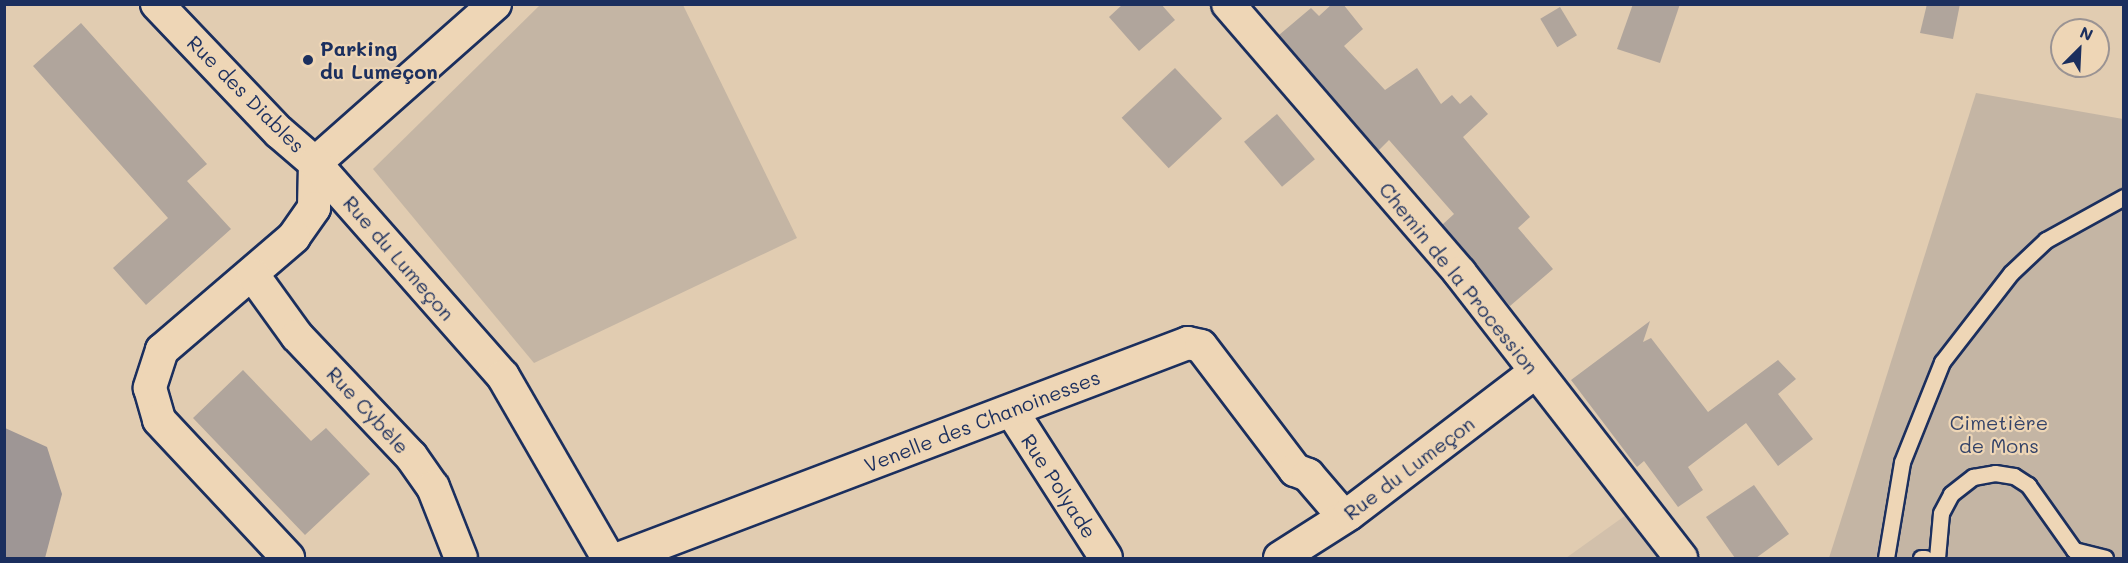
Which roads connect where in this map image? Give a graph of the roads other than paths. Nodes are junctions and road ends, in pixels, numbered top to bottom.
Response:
1 (157, 4) edge
2 (495, 4) edge
3 (1228, 4) edge
4 (315, 163) junction
5 (2124, 197) edge
6 (253, 275) junction
7 (1534, 373) junction
8 (1013, 413) junction
9 (1344, 517) junction
10 (288, 558) edge
11 (461, 558) edge
12 (608, 558) edge
13 (621, 558) edge
14 (1106, 558) edge
15 (1280, 558) edge
16 (1681, 558) edge
17 (1886, 558) edge
18 (1937, 558) edge
19 (2105, 558) edge

1 - 4 street, Rue des Diables
2 - 4 street
3 - 7 street, Chemin de la Procession
4 - 6 street, Rue des Diables
4 - 12 street, Rue du Lumeçon
5 - 17 lane
6 - 10 street, Rue des Diables
6 - 11 street, Rue Cybèle
7 - 9 street, Rue du Lumeçon
7 - 16 street, Chemin de la Procession
8 - 9 street, Venelle des Chanoinesses
8 - 13 street, Venelle des Chanoinesses
8 - 14 street, Rue Polyade
9 - 15 street, Rue du Lumeçon
18 - 19 lane

